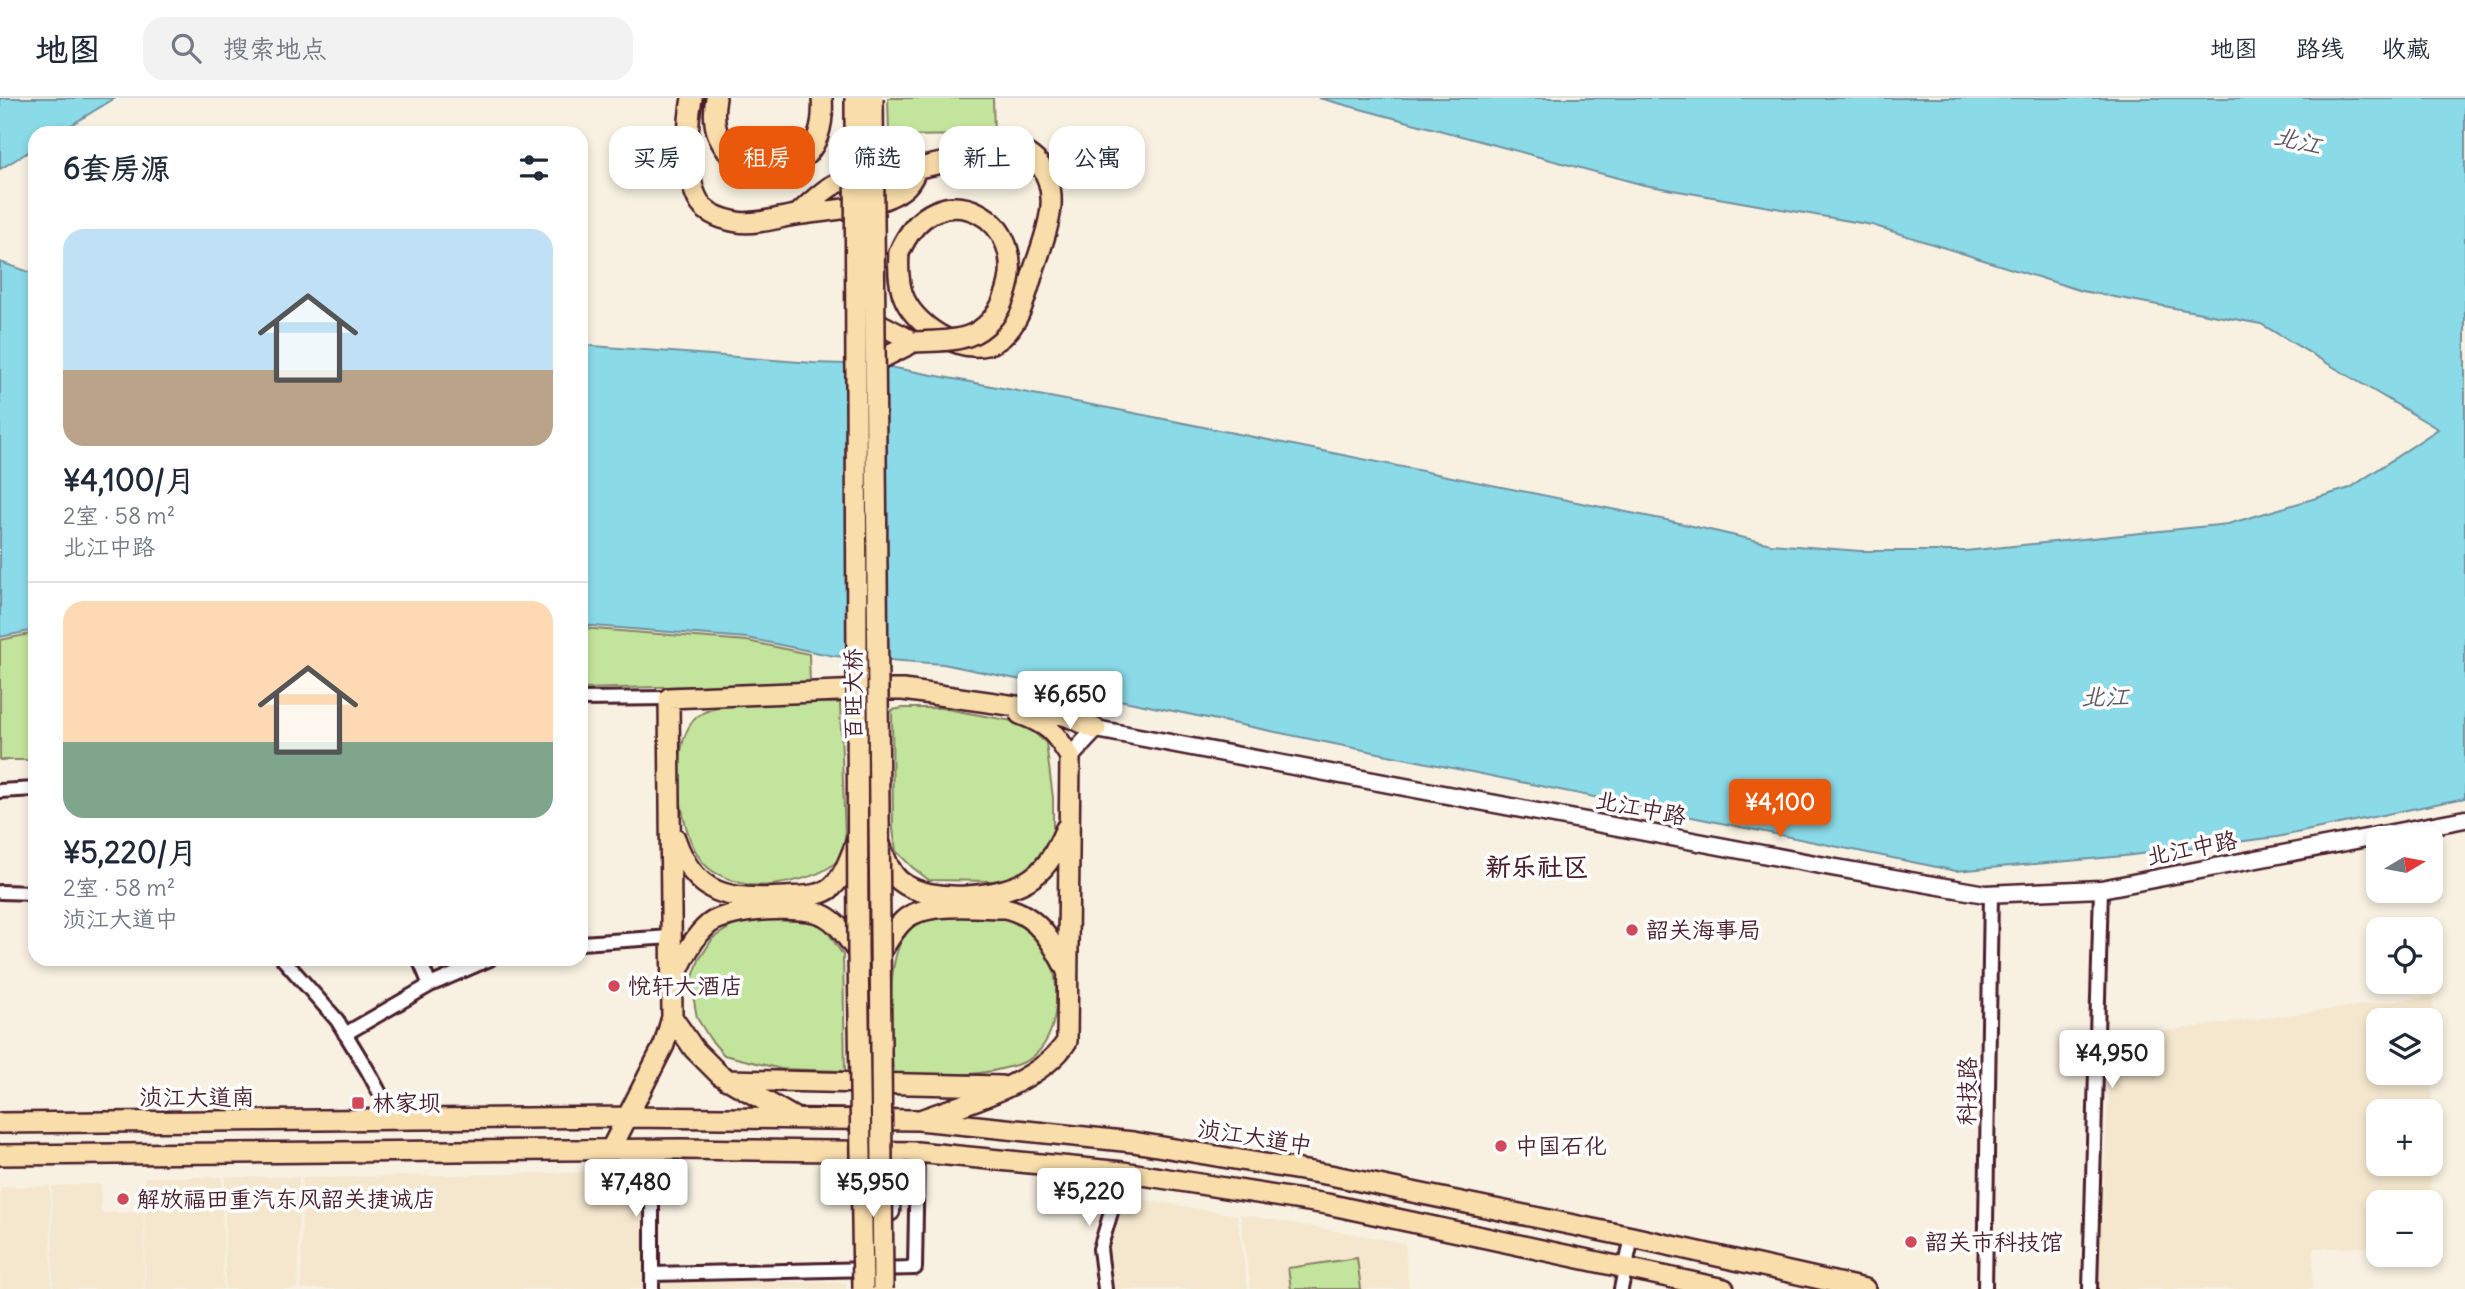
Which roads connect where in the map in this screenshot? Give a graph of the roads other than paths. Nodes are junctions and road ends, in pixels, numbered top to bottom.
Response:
1 (692, 98) edge
2 (716, 98) edge
3 (822, 98) edge
4 (855, 98) edge
5 (873, 98) edge
6 (925, 166) edge
7 (829, 188) edge
8 (902, 189) edge
9 (797, 215) junction
10 (876, 322) junction
11 (952, 340) edge
12 (952, 340) edge
13 (952, 340) edge
14 (952, 340) edge
15 (914, 342) junction
16 (876, 361) junction
17 (669, 698) junction
18 (588, 699) edge
19 (992, 703) junction
20 (1096, 729) junction
21 (1070, 757) junction
22 (28, 789) edge
23 (0, 791) edge
24 (2465, 819) edge
25 (1070, 821) junction
26 (670, 823) junction
27 (879, 839) junction
28 (857, 840) junction
29 (2101, 889) junction
30 (0, 892) edge
31 (1991, 893) junction
32 (28, 894) edge
33 (736, 905) junction
34 (671, 937) junction
35 (588, 943) edge
36 (858, 952) junction
37 (879, 956) junction
38 (289, 966) edge
39 (422, 966) edge
40 (474, 966) edge
41 (1069, 975) junction
42 (672, 983) junction
43 (430, 985) junction
44 (672, 1017) junction
45 (345, 1034) junction
46 (727, 1080) junction
47 (1006, 1086) junction
48 (625, 1117) junction
49 (681, 1118) junction
50 (795, 1118) junction
51 (394, 1120) junction
52 (919, 1120) junction
53 (0, 1123) edge
54 (611, 1149) junction
55 (652, 1149) junction
56 (681, 1149) junction
57 (392, 1151) junction
58 (893, 1152) junction
59 (917, 1152) junction
60 (0, 1155) edge
61 (1123, 1172) junction
62 (1632, 1237) junction
63 (1627, 1268) junction
64 (889, 1269) junction
65 (652, 1273) junction
66 (652, 1289) edge
67 (863, 1289) edge
68 (885, 1289) edge
69 (1105, 1289) edge
70 (1621, 1289) edge
71 (1724, 1289) edge
72 (1866, 1289) edge
73 (1985, 1289) edge
74 (2090, 1289) edge

1 - 9 main road
2 - 3 main road
4 - 28 main road, 百旺大桥, bridge
5 - 10 main road, 百旺大桥, bridge
6 - 11 main road, bridge
7 - 9 main road
8 - 9 main road
10 - 15 main road
10 - 16 main road, 百旺大桥, bridge
12 - 13 main road, bridge
14 - 15 main road, bridge
15 - 16 main road
16 - 27 main road, 百旺大桥, bridge
17 - 18 street
17 - 19 main road
17 - 26 main road
19 - 20 main road
19 - 21 main road
20 - 21 street
20 - 31 street, 北江中路
21 - 25 main road
22 - 23 street
24 - 29 street, 北江中路
25 - 27 main road
25 - 41 main road
26 - 33 main road
26 - 34 main road
27 - 37 main road, 百旺大桥, bridge
28 - 33 main road
28 - 36 main road, 百旺大桥, bridge
29 - 31 street, 北江中路
29 - 74 street
30 - 32 street
31 - 73 street, 科技路
33 - 36 main road
33 - 42 main road
34 - 35 street
34 - 42 main road
36 - 67 main road, 百旺大桥, bridge
37 - 41 main road
37 - 68 main road, 百旺大桥, bridge
38 - 45 street
39 - 43 street
40 - 43 street
41 - 47 main road
42 - 44 main road
43 - 45 street
44 - 46 main road
44 - 48 main road
45 - 51 street
46 - 47 main road
46 - 50 main road
47 - 52 main road
48 - 49 main road, 浈江大道中
48 - 51 main road, 浈江大道南
48 - 54 main road
49 - 50 main road, 浈江大道中
49 - 56 main road
50 - 52 main road, 浈江大道中
51 - 53 main road, 浈江大道南
51 - 57 main road
52 - 62 main road, 浈江大道中
54 - 55 main road
54 - 57 main road
55 - 56 main road
55 - 65 street
56 - 58 main road
57 - 60 main road
58 - 59 main road
58 - 64 street
59 - 61 main road
59 - 64 street
61 - 63 main road
61 - 69 street
62 - 63 street
62 - 72 main road, 浈江大道中
63 - 70 street
63 - 71 main road
64 - 65 street
64 - 68 street
65 - 66 street

